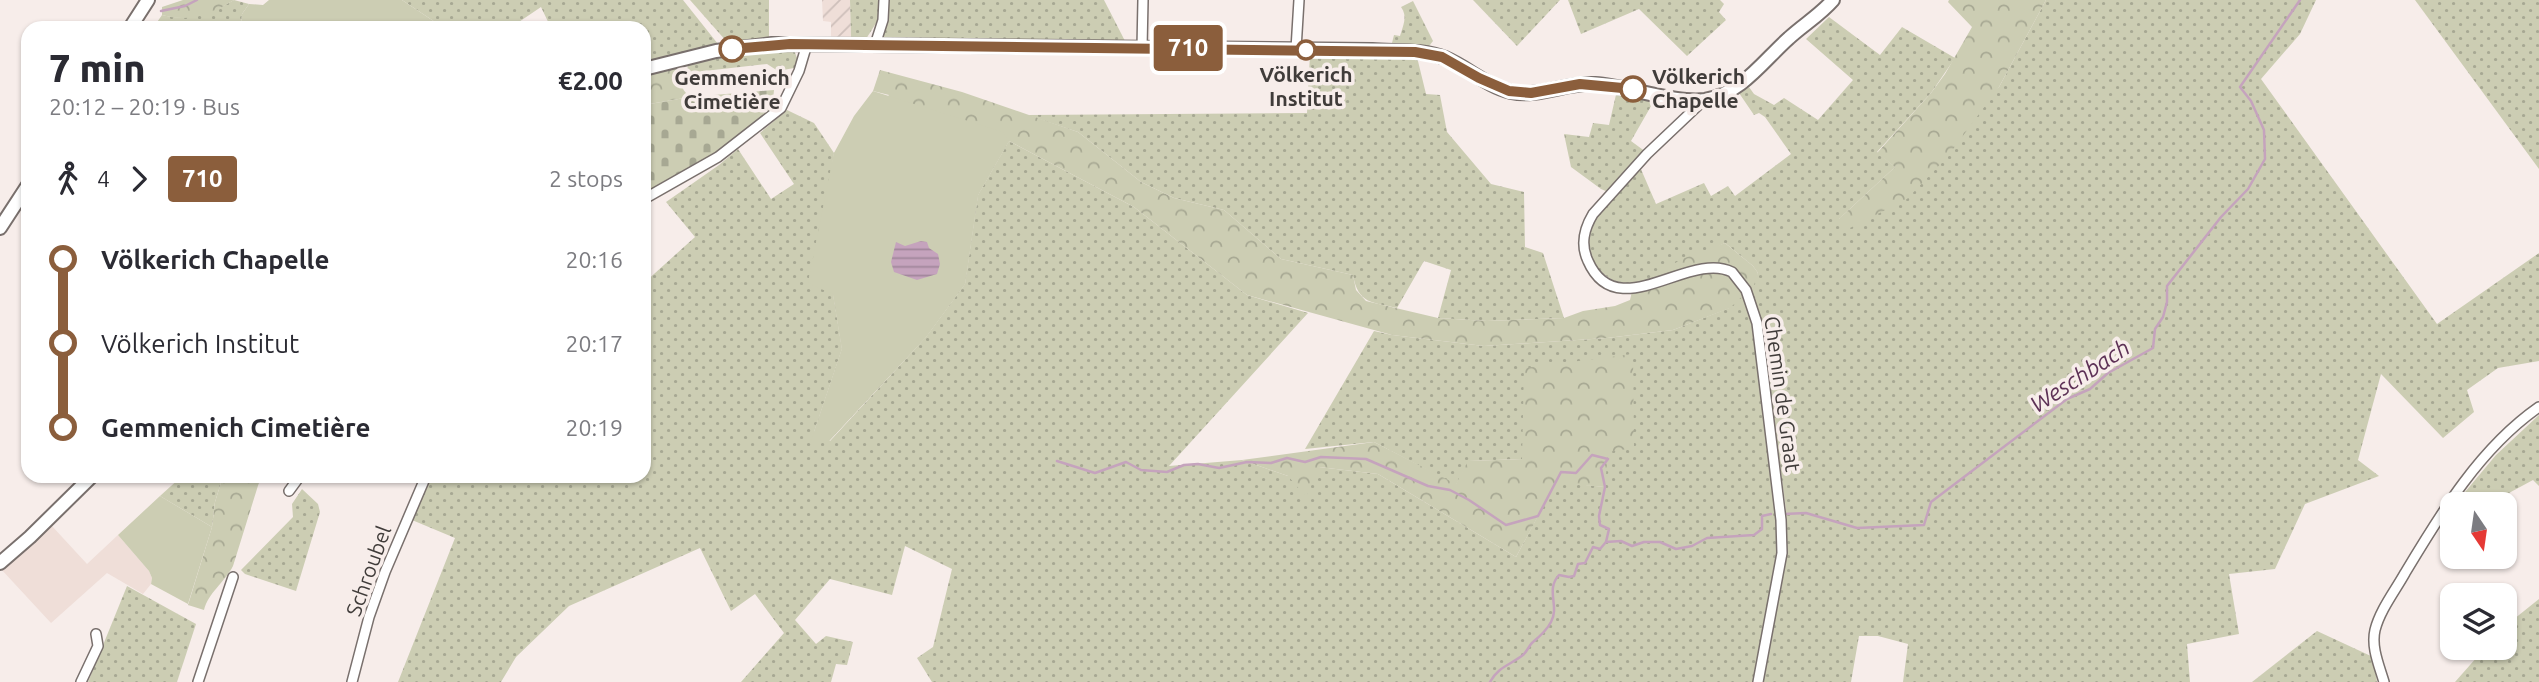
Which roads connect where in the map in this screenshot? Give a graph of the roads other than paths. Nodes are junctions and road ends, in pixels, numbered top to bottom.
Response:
1 (149, 0) edge
2 (884, 0) edge
3 (1143, 0) edge
4 (1299, 0) edge
5 (1833, 0) edge
6 (135, 21) edge
7 (807, 44) junction
8 (875, 45) junction
9 (1142, 48) junction
10 (1296, 50) junction
11 (651, 67) edge
12 (1704, 100) junction
13 (21, 196) edge
14 (651, 196) edge
15 (0, 228) edge
16 (2539, 407) edge
17 (85, 483) edge
18 (295, 483) edge
19 (423, 483) edge
20 (289, 491) dead end
21 (0, 563) edge
22 (233, 577) dead end
23 (96, 634) dead end
24 (81, 682) edge
25 (198, 682) edge
26 (352, 682) edge
27 (1758, 682) edge
28 (2384, 682) edge

1 - 6 main road
2 - 8 street
3 - 9 street
4 - 10 street
5 - 12 main road
7 - 8 main road
7 - 11 main road
7 - 14 street
8 - 9 main road
9 - 10 main road
10 - 12 main road
12 - 27 street, Chemin de Graat
13 - 15 main road
16 - 28 street
17 - 21 main road
18 - 20 street
19 - 26 street, Schroubel
22 - 25 street
23 - 24 street

